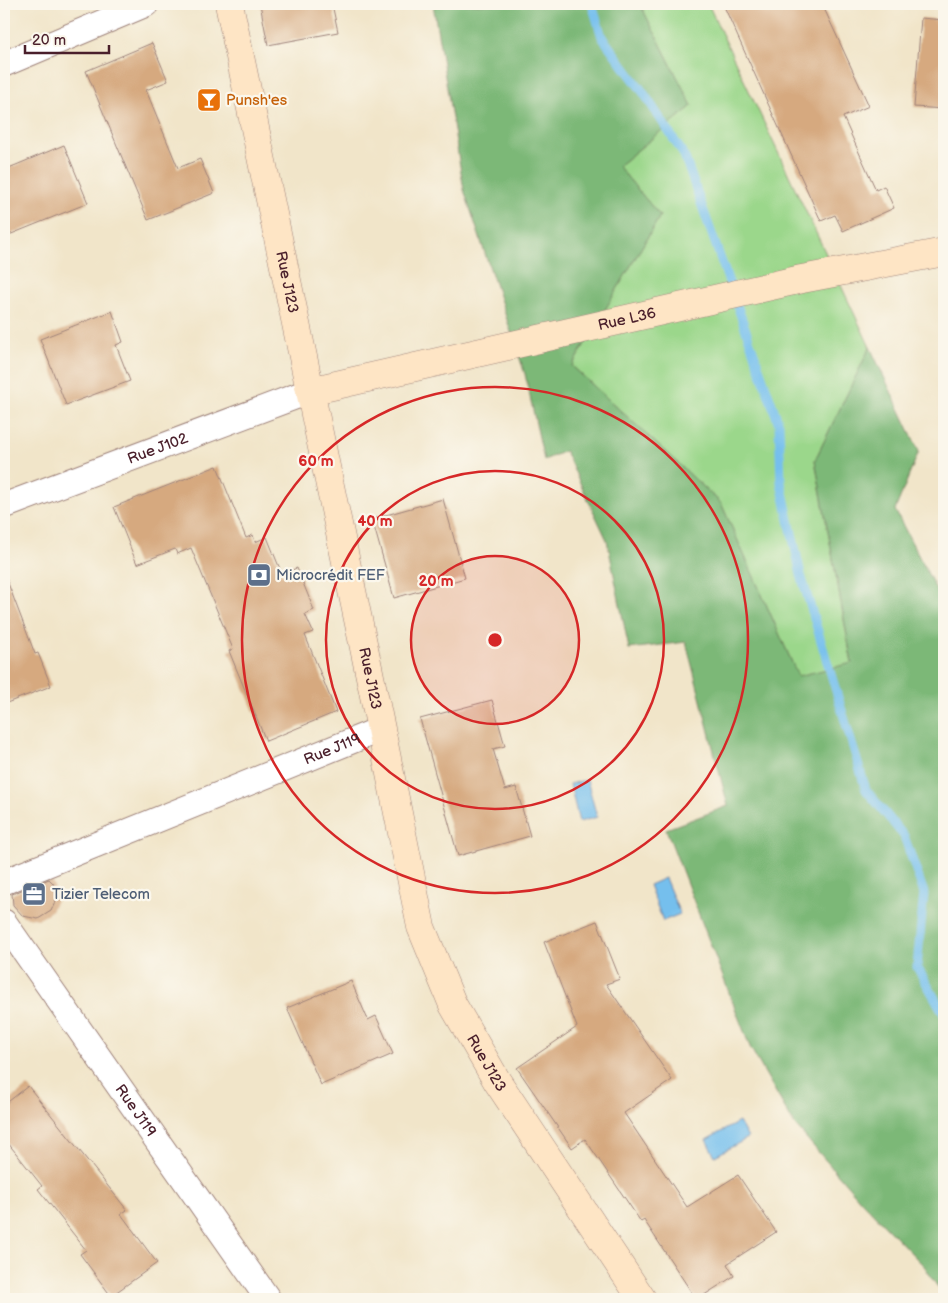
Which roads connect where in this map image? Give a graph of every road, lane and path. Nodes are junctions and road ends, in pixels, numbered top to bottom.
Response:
1 (146, 4) edge
2 (229, 4) edge
3 (4, 64) edge
4 (944, 252) edge
5 (310, 391) junction
6 (4, 506) edge
7 (382, 730) junction
8 (4, 882) edge
9 (4, 922) edge
10 (268, 1299) edge
11 (640, 1299) edge

1 - 3 street
2 - 5 street, Rue J123
4 - 5 street, Rue L36
5 - 6 street, Rue J102
5 - 7 street, Rue J123
7 - 8 street, Rue J119
7 - 11 street, Rue J123
9 - 10 street, Rue J119

